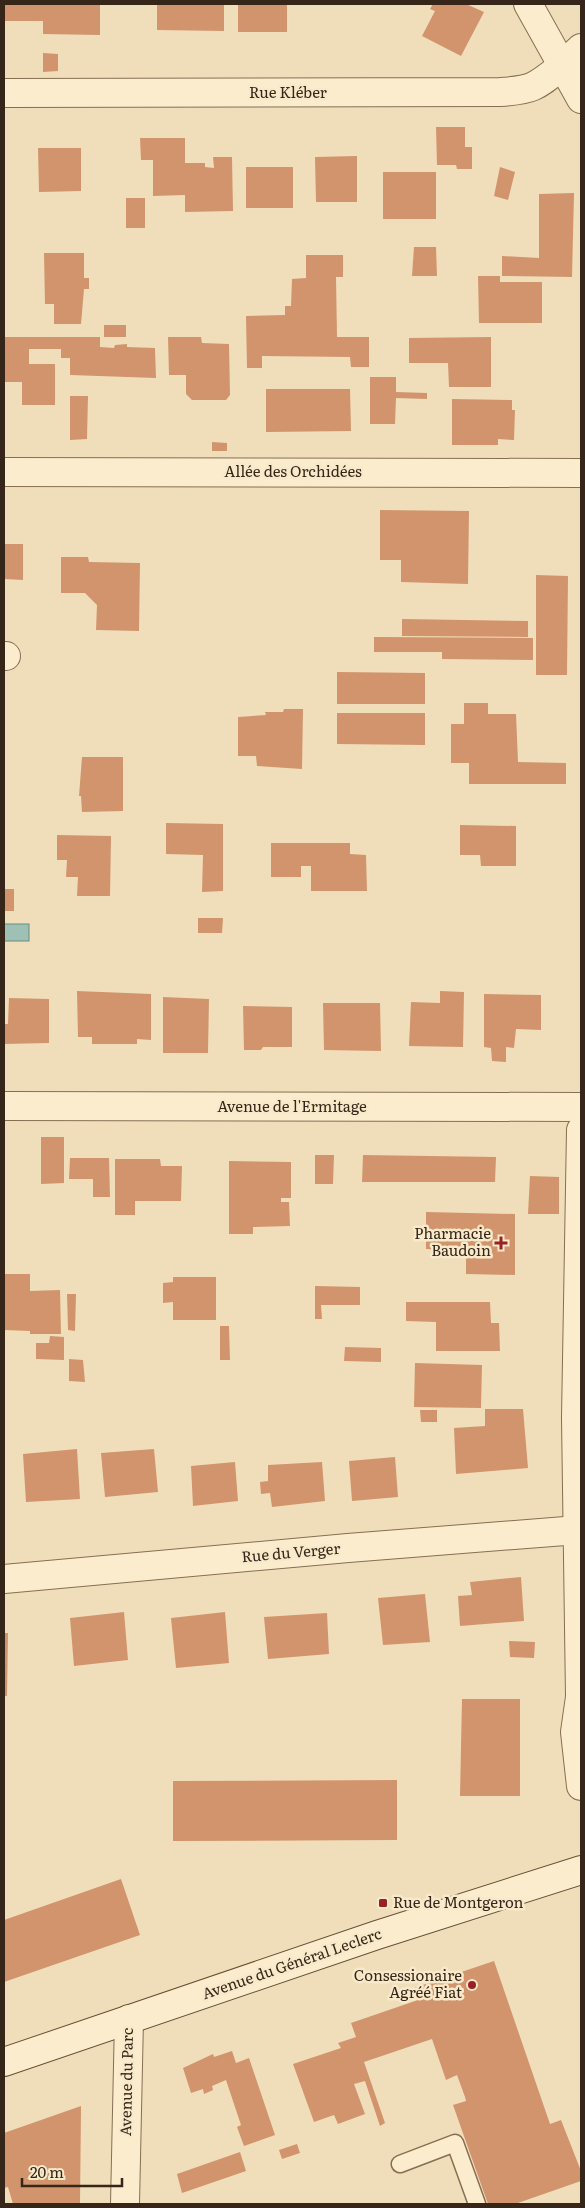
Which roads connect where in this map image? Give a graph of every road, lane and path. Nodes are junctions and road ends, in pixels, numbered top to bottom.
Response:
1 (528, 4) edge
2 (572, 56) edge
3 (4, 93) edge
4 (581, 99) edge
5 (4, 472) edge
6 (581, 473) edge
7 (4, 1106) edge
8 (581, 1107) edge
9 (581, 1130) edge
10 (581, 1136) edge
11 (579, 1430) edge
12 (578, 1530) junction
13 (4, 1579) edge
14 (581, 1699) edge
15 (581, 1786) edge
16 (581, 1870) edge
17 (129, 2019) junction
18 (4, 2062) edge
19 (400, 2164) dead end
20 (125, 2204) edge
21 (476, 2204) edge

1 - 2 street
2 - 3 street, Rue Kléber
2 - 4 street
5 - 6 street, Allée des Orchidées
7 - 8 street, Avenue de l'Ermitage
9 - 10 street
10 - 11 street
11 - 12 street
12 - 13 street, Rue du Verger
12 - 14 street
14 - 15 street
16 - 17 street, Avenue du Général Leclerc
17 - 18 street, Avenue du Général Leclerc
17 - 20 street, Avenue du Parc
19 - 21 lane

